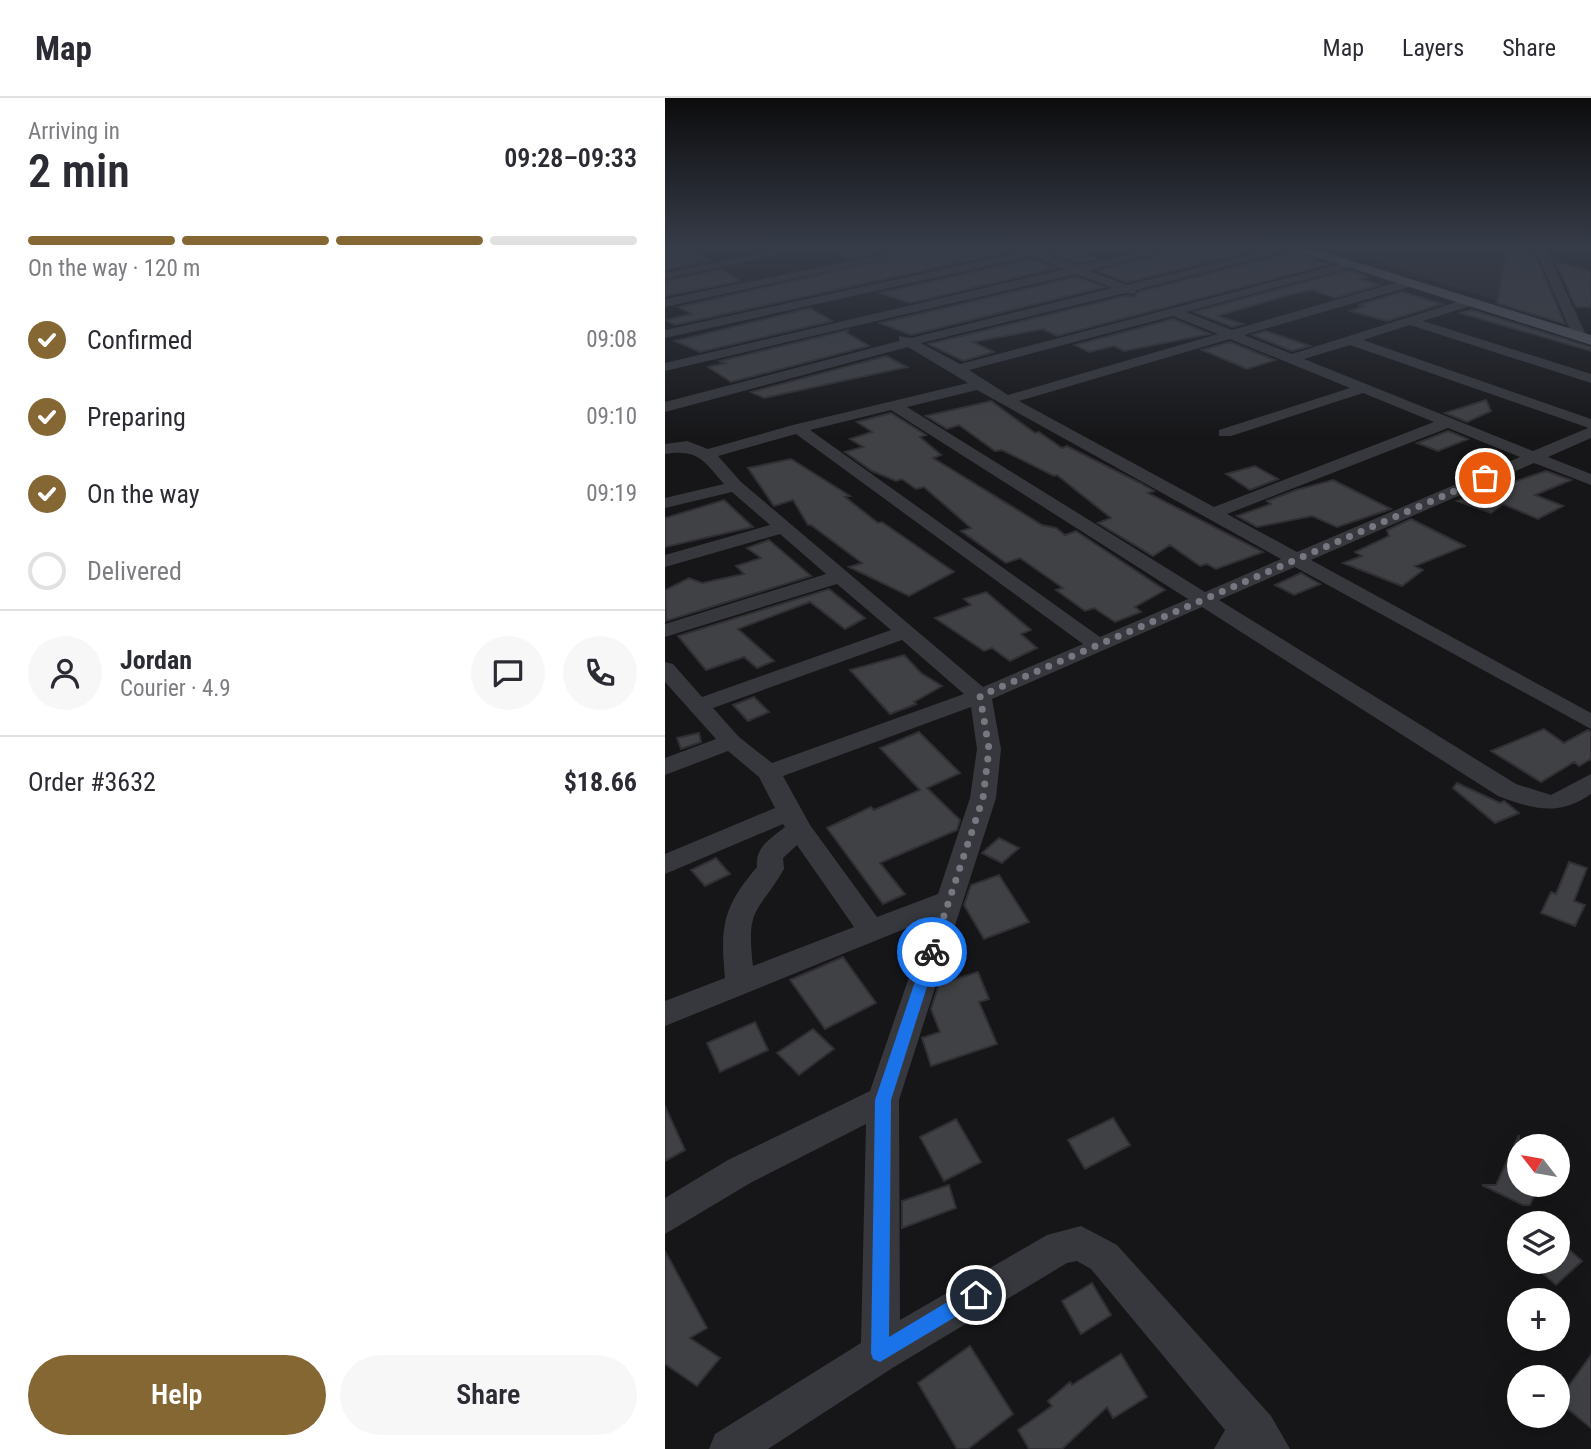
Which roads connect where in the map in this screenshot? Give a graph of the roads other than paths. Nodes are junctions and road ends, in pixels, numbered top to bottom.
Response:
1 (761, 312) edge
2 (853, 312) edge
3 (890, 312) edge
4 (1060, 312) edge
5 (1178, 312) edge
6 (1308, 312) edge
7 (1438, 312) edge
8 (1496, 312) edge
9 (1572, 312) edge
10 (1175, 313) junction
11 (864, 318) junction
12 (1411, 321) junction
13 (665, 334) edge
14 (1229, 335) junction
15 (1585, 339) edge
16 (1349, 340) junction
17 (910, 342) junction
18 (1288, 359) junction
19 (665, 367) edge
20 (958, 369) junction
21 (1591, 379) edge
22 (979, 385) junction
23 (1361, 389) junction
24 (1007, 400) junction
25 (895, 406) junction
26 (665, 407) edge
27 (1446, 423) junction
28 (1591, 424) edge
29 (798, 428) junction
30 (1591, 432) edge
31 (1225, 433) dead end
32 (665, 449) edge
33 (708, 454) junction
34 (1532, 457) junction
35 (1591, 480) edge
36 (735, 486) junction
37 (665, 503) edge
38 (1215, 513) junction
39 (783, 527) junction
40 (1299, 559) junction
41 (665, 561) edge
42 (841, 576) junction
43 (1205, 599) junction
44 (665, 631) edge
45 (906, 632) junction
46 (1098, 645) junction
47 (665, 669) edge
48 (980, 696) junction
49 (697, 706) junction
50 (1591, 722) edge
51 (730, 742) junction
52 (665, 767) edge
53 (769, 773) junction
54 (1591, 782) edge
55 (795, 820) junction
56 (665, 865) edge
57 (949, 900) junction
58 (871, 930) junction
59 (740, 981) junction
60 (665, 1014) edge
61 (883, 1100) junction
62 (665, 1217) edge
63 (880, 1353) junction
64 (1253, 1443) edge
65 (730, 1449) edge

1 - 13 street
2 - 11 street
3 - 11 street
4 - 17 street
5 - 10 street
6 - 14 street
7 - 12 street
8 - 15 main road
9 - 15 street
10 - 14 street
10 - 20 street
11 - 17 street
11 - 19 street
12 - 16 street
12 - 21 street
14 - 18 street
14 - 24 street
16 - 18 street
16 - 28 street
17 - 20 street
17 - 26 street
18 - 23 street
20 - 22 street
22 - 24 street
22 - 25 street
23 - 27 street
23 - 31 street
24 - 38 street
25 - 29 street
25 - 43 street
27 - 34 street
27 - 38 street
29 - 33 street
29 - 46 street
30 - 34 street
32 - 33 street
33 - 36 street
34 - 35 street
34 - 40 street
36 - 37 street
36 - 39 street
38 - 40 street
39 - 41 street
39 - 42 street
40 - 43 street
40 - 50 street
42 - 44 street
42 - 45 street
43 - 46 street
43 - 54 street
45 - 48 street
45 - 49 street
46 - 48 street
47 - 49 street
48 - 53 street
48 - 57 street
49 - 51 street
51 - 52 street
51 - 53 street
53 - 55 street
55 - 56 street
55 - 58 street
55 - 59 street
57 - 58 street
57 - 61 street
58 - 59 street
59 - 60 street
61 - 62 street
61 - 63 street
63 - 64 street
63 - 65 street

